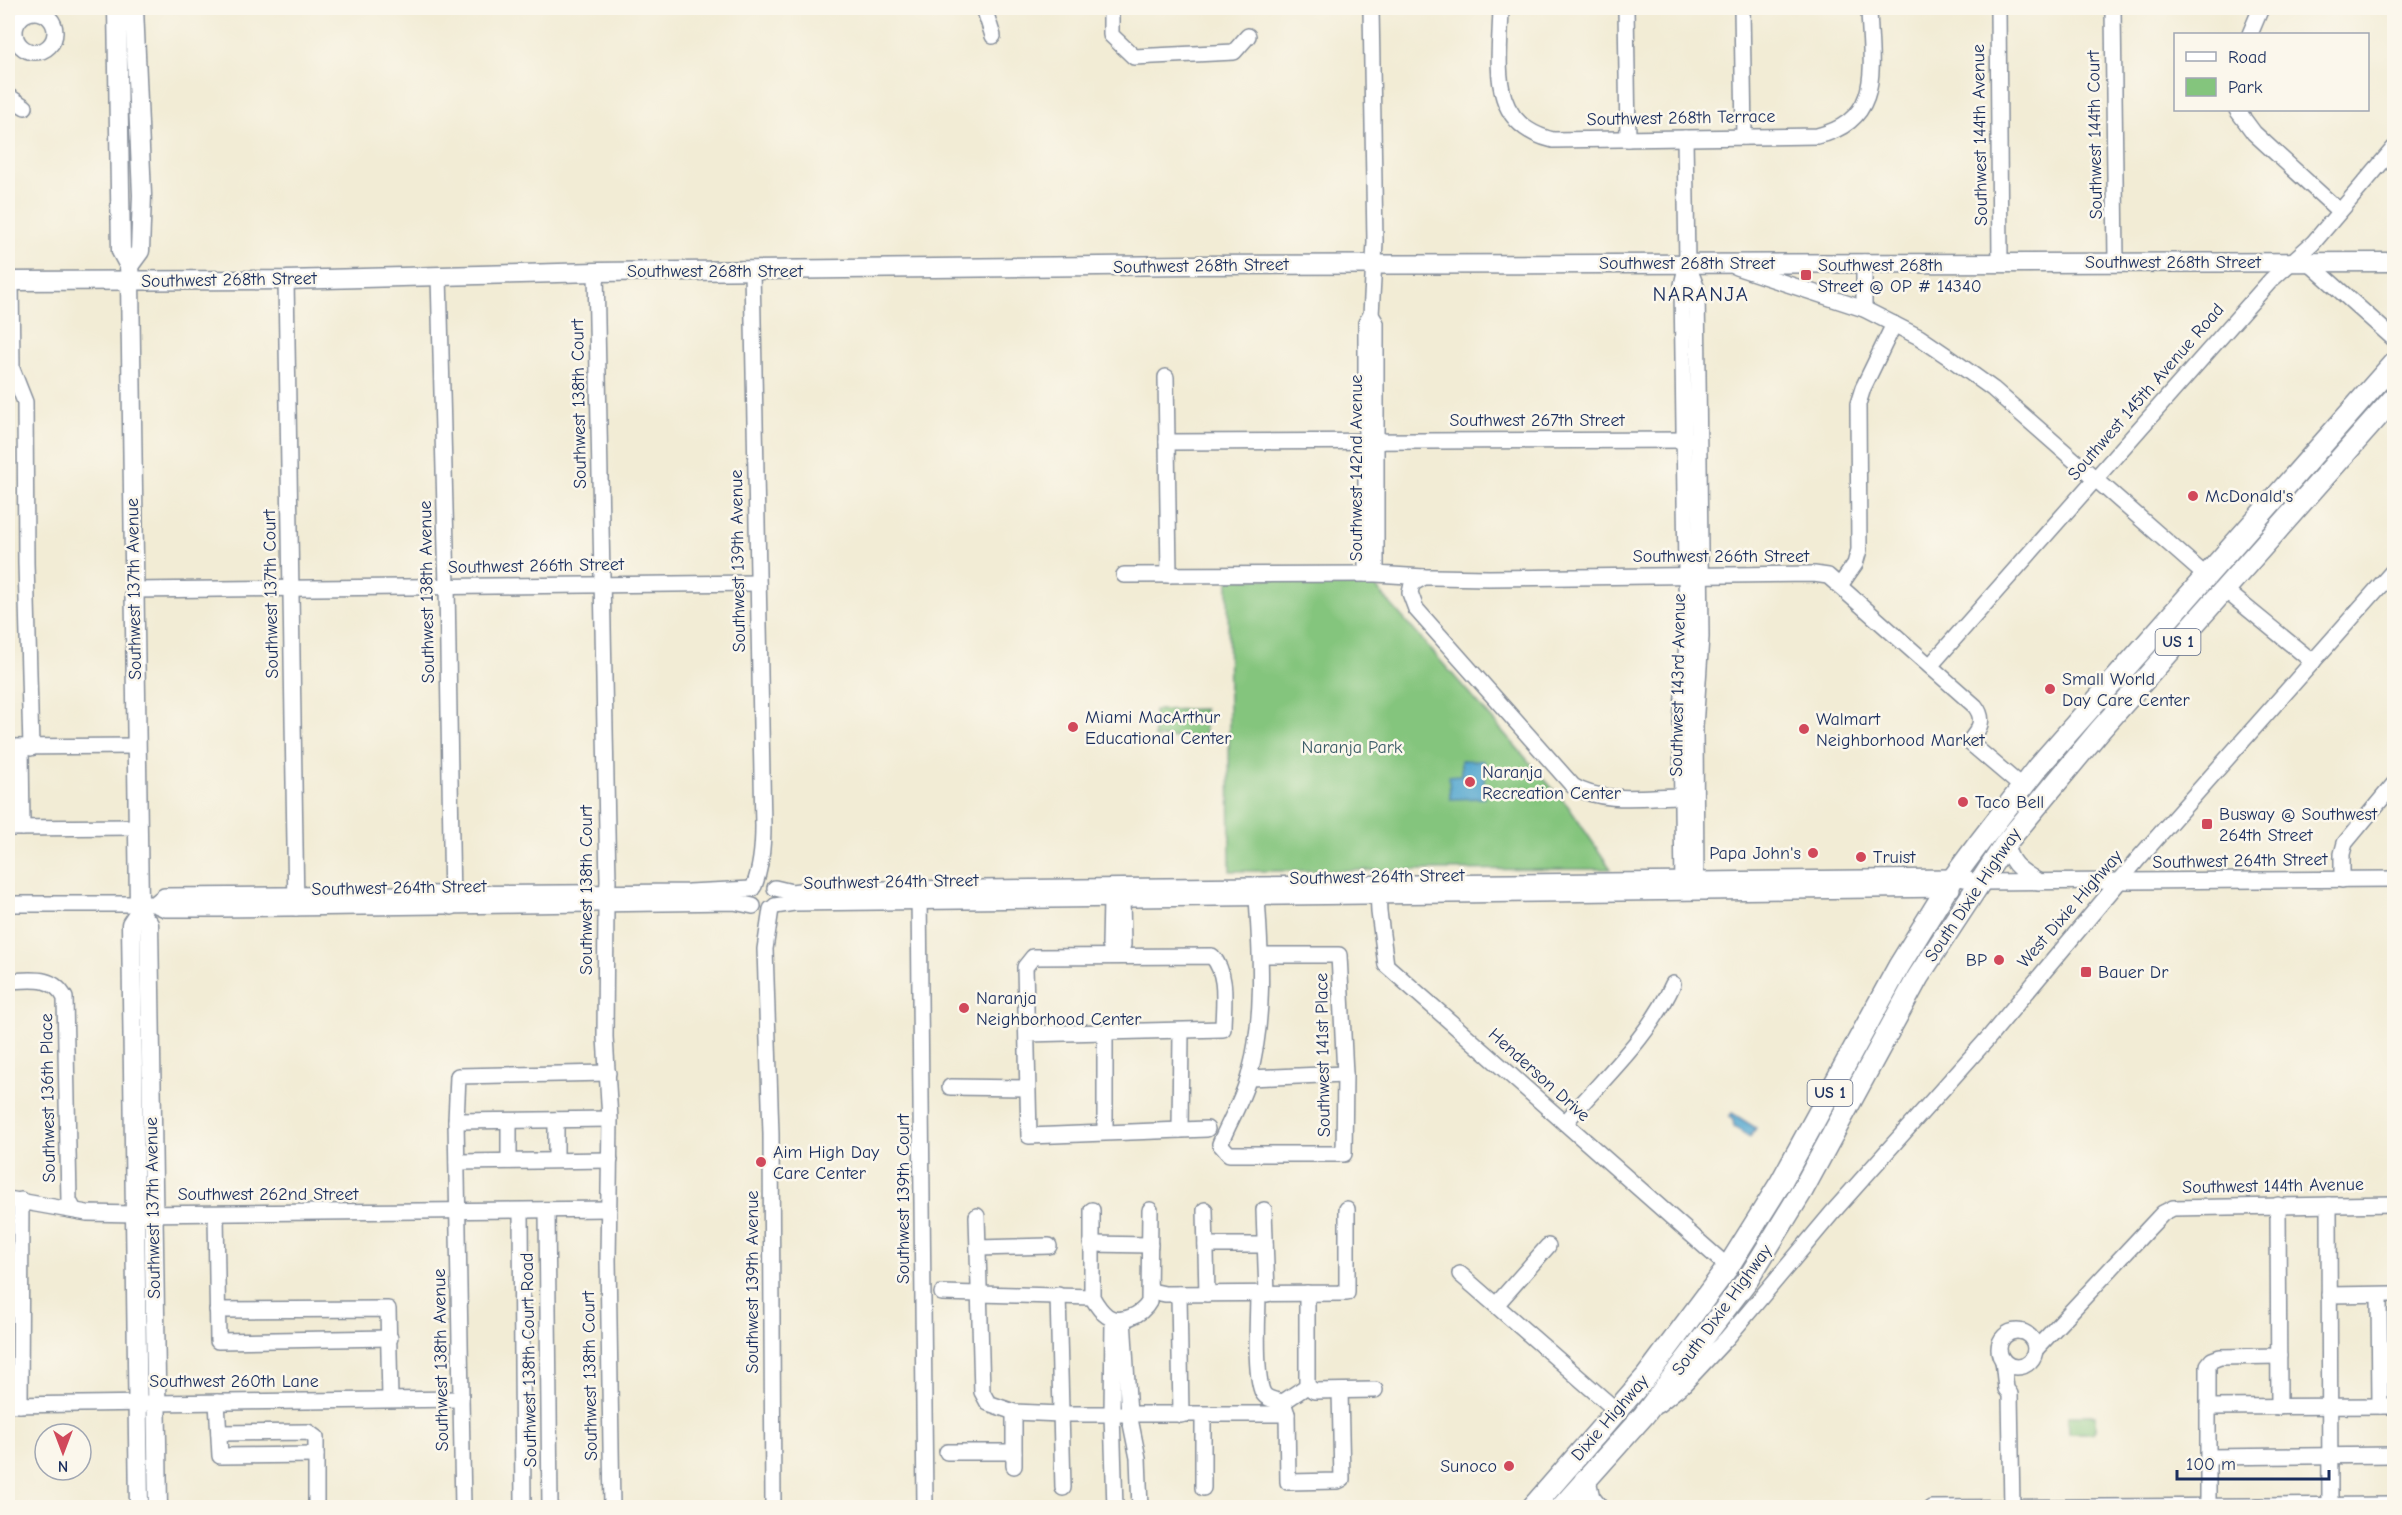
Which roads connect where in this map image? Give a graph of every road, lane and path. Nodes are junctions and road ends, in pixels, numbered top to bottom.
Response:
1 (117, 8) edge
2 (134, 8) edge
3 (984, 8) edge
4 (1111, 8) edge
5 (1371, 8) edge
6 (1500, 8) edge
7 (1626, 8) edge
8 (1742, 8) edge
9 (1869, 8) edge
10 (1998, 8) edge
11 (2113, 8) edge
12 (2261, 8) edge
13 (2250, 33) edge
14 (993, 36) dead end
15 (1248, 36) dead end
16 (8, 96) edge
17 (25, 107) dead end
18 (2238, 111) edge
19 (1744, 137) junction
20 (1684, 138) junction
21 (1628, 139) junction
22 (2394, 148) edge
23 (2339, 211) junction
24 (1864, 262) junction
25 (2000, 262) junction
26 (2116, 262) junction
27 (2300, 262) junction
28 (2394, 262) edge
29 (1687, 263) junction
30 (1724, 263) junction
31 (1372, 264) junction
32 (752, 271) junction
33 (596, 272) junction
34 (129, 274) junction
35 (439, 276) junction
36 (286, 280) junction
37 (9, 281) edge
38 (1864, 309) junction
39 (1894, 324) junction
40 (2394, 339) edge
41 (2394, 363) edge
42 (1166, 376) dead end
43 (2394, 398) edge
44 (1370, 440) junction
45 (1691, 440) junction
46 (1167, 442) junction
47 (2095, 478) junction
48 (2286, 487) junction
49 (2394, 570) edge
50 (1371, 574) junction
51 (1125, 575) dead end
52 (1169, 575) junction
53 (1693, 575) junction
54 (2206, 576) junction
55 (1418, 581) junction
56 (758, 583) junction
57 (1840, 584) junction
58 (601, 585) junction
59 (447, 586) junction
60 (290, 589) junction
61 (134, 590) junction
62 (2225, 590) junction
63 (2313, 662) junction
64 (1930, 666) junction
65 (2134, 691) junction
66 (136, 746) junction
67 (20, 748) edge
68 (2394, 784) edge
69 (2022, 787) junction
70 (1681, 795) junction
71 (138, 827) junction
72 (15, 828) edge
73 (2006, 843) junction
74 (763, 850) junction
75 (2342, 879) junction
76 (2394, 879) edge
77 (1979, 882) junction
78 (2039, 882) junction
79 (2120, 882) junction
80 (1950, 884) junction
81 (773, 886) junction
82 (1690, 887) junction
83 (753, 888) junction
84 (1379, 891) junction
85 (919, 896) junction
86 (1262, 898) junction
87 (607, 899) junction
88 (1116, 899) junction
89 (452, 901) junction
90 (296, 902) junction
91 (8, 904) edge
92 (144, 906) junction
93 (764, 908) junction
94 (1262, 955) junction
95 (1116, 956) junction
96 (8, 981) edge
97 (1673, 984) dead end
98 (1181, 1030) junction
99 (1105, 1032) junction
100 (1027, 1034) junction
101 (608, 1073) junction
102 (1345, 1074) junction
103 (1249, 1078) junction
104 (950, 1087) dead end
105 (1027, 1088) junction
106 (610, 1119) junction
107 (556, 1120) junction
108 (456, 1121) junction
109 (509, 1121) junction
110 (1565, 1123) junction
111 (1207, 1128) dead end
112 (1180, 1130) junction
113 (1105, 1131) junction
114 (556, 1160) junction
115 (610, 1160) junction
116 (509, 1161) junction
117 (457, 1162) junction
118 (14, 1200) edge
119 (2394, 1204) edge
120 (2278, 1205) junction
121 (2329, 1205) junction
122 (609, 1209) junction
123 (1347, 1209) dead end
124 (74, 1210) junction
125 (1092, 1210) dead end
126 (1150, 1210) dead end
127 (1205, 1210) dead end
128 (1264, 1210) dead end
129 (547, 1211) junction
130 (458, 1212) junction
131 (521, 1212) junction
132 (134, 1214) junction
133 (154, 1214) junction
134 (216, 1214) junction
135 (977, 1216) dead end
136 (1091, 1244) junction
137 (1150, 1245) junction
138 (1206, 1245) junction
139 (1265, 1245) junction
140 (1049, 1246) dead end
141 (1548, 1246) dead end
142 (978, 1248) junction
143 (1728, 1267) junction
144 (1460, 1275) dead end
145 (1779, 1275) junction
146 (1748, 1279) junction
147 (1151, 1291) junction
148 (942, 1293) dead end
149 (1307, 1293) junction
150 (979, 1294) junction
151 (1179, 1294) junction
152 (1207, 1294) junction
153 (1262, 1294) junction
154 (1058, 1295) junction
155 (2329, 1295) junction
156 (2387, 1295) edge
157 (1092, 1296) junction
158 (1496, 1305) junction
159 (218, 1310) junction
160 (1118, 1319) junction
161 (2057, 1324) junction
162 (2027, 1334) junction
163 (390, 1338) junction
164 (2387, 1343) edge
165 (2279, 1356) junction
166 (2031, 1357) junction
167 (2003, 1360) junction
168 (1119, 1367) junction
169 (1307, 1386) junction
170 (1375, 1390) dead end
171 (1340, 1391) junction
172 (2010, 1394) junction
173 (390, 1399) junction
174 (461, 1399) junction
175 (156, 1401) junction
176 (137, 1402) junction
177 (217, 1402) junction
178 (14, 1405) edge
179 (2387, 1406) edge
180 (2208, 1407) junction
181 (2279, 1407) junction
182 (2330, 1407) junction
183 (1285, 1408) junction
184 (1617, 1411) junction
185 (1014, 1412) junction
186 (1061, 1414) junction
187 (1112, 1414) junction
188 (1129, 1414) junction
189 (1181, 1415) junction
190 (1203, 1415) junction
191 (1644, 1415) junction
192 (219, 1433) junction
193 (947, 1452) dead end
194 (316, 1455) junction
195 (2394, 1455) edge
196 (2330, 1456) junction
197 (2208, 1457) junction
198 (1586, 1480) junction
199 (1063, 1488) dead end
200 (1203, 1488) dead end
201 (2330, 1505) junction
202 (2394, 1505) edge
203 (2012, 1507) edge
204 (2208, 1507) edge
205 (139, 1508) edge
206 (158, 1508) edge
207 (316, 1508) edge
208 (463, 1508) edge
209 (523, 1508) edge
210 (550, 1508) edge
211 (612, 1508) edge
212 (772, 1508) edge
213 (925, 1508) edge
214 (1115, 1508) edge
215 (1140, 1508) edge
216 (1532, 1508) edge
217 (1562, 1508) edge
218 (1598, 1508) edge
219 (1931, 1508) edge

1 - 34 main road, Southwest 137th Avenue
2 - 34 main road, Southwest 137th Avenue
3 - 14 street
4 - 15 street
5 - 31 street, Southwest 142nd Avenue
6 - 21 street, Southwest 268th Terrace
7 - 21 street
8 - 19 street
9 - 19 street, Southwest 268th Terrace
10 - 25 street, Southwest 144th Avenue
11 - 26 street, Southwest 144th Court
12 - 13 street
16 - 17 street
18 - 23 street
19 - 20 street, Southwest 268th Terrace
20 - 21 street, Southwest 268th Terrace
20 - 29 street, Southwest 143rd Avenue
22 - 23 street, Southwest 145th Avenue Road
23 - 27 street, Southwest 145th Avenue Road
24 - 25 main road, Southwest 268th Street
24 - 30 main road, Southwest 268th Street
24 - 38 street
25 - 26 main road, Southwest 268th Street
26 - 27 main road, Southwest 268th Street
27 - 28 main road, Southwest 268th Street
27 - 40 street
27 - 47 street, Southwest 145th Avenue Road
29 - 30 main road, Southwest 268th Street
29 - 31 main road, Southwest 268th Street
29 - 45 street, Southwest 143rd Avenue
30 - 38 street
31 - 32 main road, Southwest 268th Street
31 - 44 street, Southwest 142nd Avenue
32 - 33 main road, Southwest 268th Street
32 - 56 street, Southwest 139th Avenue
33 - 35 main road, Southwest 268th Street
33 - 58 street, Southwest 138th Court
34 - 36 main road, Southwest 268th Street
34 - 37 main road, Southwest 268th Street
34 - 61 main road, Southwest 137th Avenue
35 - 36 main road, Southwest 268th Street
35 - 59 street, Southwest 138th Avenue
36 - 60 street, Southwest 137th Court
37 - 67 street
38 - 39 street
39 - 47 street
39 - 57 street
41 - 48 highway, South Dixie Highway / US 1
42 - 46 street
43 - 62 highway, South Dixie Highway / US 1
44 - 45 street, Southwest 267th Street
44 - 46 street, Southwest 267th Street
44 - 50 street, Southwest 142nd Avenue
45 - 53 street, Southwest 143rd Avenue
46 - 52 street
47 - 54 street
47 - 64 street, Southwest 145th Avenue Road
48 - 54 highway, South Dixie Highway / US 1
48 - 62 highway
49 - 63 street, West Dixie Highway
50 - 52 street
50 - 55 street, Southwest 142nd Avenue
51 - 52 street
53 - 55 street, Southwest 266th Street
53 - 57 street, Southwest 266th Street
53 - 70 street, Southwest 143rd Avenue
53 - 82 street, Southwest 143rd Avenue
54 - 65 highway
54 - 69 highway, South Dixie Highway / US 1
55 - 70 street
56 - 58 street, Southwest 266th Street
56 - 74 street, Southwest 139th Avenue
57 - 64 street, Southwest 266th Street
58 - 59 street, Southwest 266th Street
58 - 87 street, Southwest 138th Court
59 - 60 street, Southwest 266th Street
59 - 89 street, Southwest 138th Avenue
60 - 61 street, Southwest 266th Street
60 - 90 street, Southwest 137th Court
61 - 66 main road, Southwest 137th Avenue
62 - 63 street
62 - 65 highway, South Dixie Highway / US 1
63 - 79 street, West Dixie Highway
64 - 69 street, Southwest 266th Street
65 - 73 highway, South Dixie Highway / US 1
66 - 67 street
66 - 71 main road, Southwest 137th Avenue
67 - 72 street
68 - 75 street
69 - 80 highway, South Dixie Highway / US 1
70 - 82 street, Southwest 143rd Avenue
71 - 72 street
71 - 92 main road, Southwest 137th Avenue
73 - 77 highway, South Dixie Highway / US 1
73 - 78 street
74 - 81 street, Southwest 139th Avenue
74 - 83 street, Southwest 139th Avenue
75 - 76 street, Southwest 264th Street
75 - 79 street, Southwest 264th Street
77 - 78 street, Southwest 264th Street
77 - 80 street, Southwest 264th Street
77 - 146 highway, South Dixie Highway / US 1
78 - 79 street, Southwest 264th Street
79 - 145 street, West Dixie Highway
80 - 82 street, Southwest 264th Street
80 - 143 highway, South Dixie Highway / US 1
81 - 83 street
81 - 85 street, Southwest 264th Street
81 - 93 street
82 - 84 street, Southwest 264th Street
83 - 87 street, Southwest 264th Street
83 - 93 street
84 - 85 street, Southwest 264th Street
84 - 86 street, Southwest 264th Street
84 - 110 street, Henderson Drive
85 - 88 street, Southwest 264th Street
85 - 93 street, Southwest 264th Street
85 - 213 street, Southwest 139th Court
86 - 88 street, Southwest 264th Street
86 - 94 street
87 - 89 street, Southwest 264th Street
87 - 93 street, Southwest 264th Street
87 - 101 street, Southwest 138th Court
88 - 95 street
89 - 90 street, Southwest 264th Street
90 - 92 street, Southwest 264th Street
91 - 92 street, Southwest 264th Street
92 - 132 main road, Southwest 137th Avenue
92 - 133 main road, Southwest 137th Avenue
93 - 212 street, Southwest 139th Avenue
94 - 102 street, Southwest 141st Place
94 - 103 street
95 - 98 street
95 - 100 street
96 - 124 street, Southwest 136th Place
97 - 110 street
98 - 99 street
98 - 112 street
99 - 100 street
99 - 113 street
100 - 105 street
101 - 106 street, Southwest 138th Court
101 - 108 street, Southwest 138th Avenue
102 - 103 street
102 - 103 street, Southwest 141st Place
104 - 105 street
105 - 113 street
106 - 107 street
106 - 115 street, Southwest 138th Court
107 - 109 street
107 - 114 street
108 - 109 street
108 - 117 street, Southwest 138th Avenue
109 - 116 street
110 - 143 street, Henderson Drive
111 - 112 street
112 - 113 street
114 - 115 street
114 - 116 street
115 - 122 street, Southwest 138th Court
116 - 117 street
117 - 130 street, Southwest 138th Avenue
118 - 124 street, Southwest 262nd Street
118 - 178 street
119 - 121 street, Southwest 144th Avenue
120 - 121 street, Southwest 144th Avenue
120 - 161 street, Southwest 144th Avenue
120 - 165 street
121 - 155 street
122 - 129 street, Southwest 262nd Street
122 - 211 street, Southwest 138th Court
123 - 149 street
124 - 132 street, Southwest 262nd Street
125 - 136 street
126 - 137 street
127 - 138 street
128 - 139 street
129 - 131 street, Southwest 262nd Street
129 - 210 street, Southwest 138th Court Road
130 - 131 street, Southwest 262nd Street
130 - 134 street, Southwest 262nd Street
130 - 174 street, Southwest 138th Avenue
131 - 209 street, Southwest 138th Court Road
132 - 133 street, Southwest 262nd Street
132 - 176 main road, Southwest 137th Avenue
133 - 134 street, Southwest 262nd Street
133 - 175 main road, Southwest 137th Avenue
134 - 159 street
135 - 142 street
136 - 137 street
136 - 157 street
137 - 147 street
138 - 139 street
138 - 152 street
139 - 153 street
140 - 142 street
141 - 158 street
142 - 150 street
143 - 146 highway
143 - 184 highway, Dixie Highway / US 1
144 - 158 street
145 - 146 street
145 - 191 street, West Dixie Highway
146 - 191 highway, South Dixie Highway / US 1
147 - 151 street
147 - 160 street
148 - 150 street
149 - 153 street
149 - 169 street
150 - 154 street
150 - 185 street
151 - 152 street
151 - 189 street
152 - 153 street
153 - 183 street
154 - 157 street
154 - 186 street
155 - 156 street
155 - 182 street
156 - 164 street
157 - 160 street
158 - 184 street
159 - 163 street
159 - 163 street
160 - 168 street
161 - 162 street, Southwest 144th Avenue
161 - 166 street, Southwest 144th Avenue
162 - 166 street
162 - 167 street
163 - 173 street
164 - 179 street
165 - 180 street
165 - 181 street
166 - 167 street
166 - 172 street, Southwest 144th Avenue
167 - 172 street
168 - 187 street
168 - 188 street
169 - 171 street
169 - 183 street
170 - 171 street
171 - 183 street
172 - 203 street
173 - 174 street, Southwest 260th Lane
173 - 177 street, Southwest 260th Lane
174 - 208 street, Southwest 138th Avenue
175 - 176 street, Southwest 260th Lane
175 - 177 street, Southwest 260th Lane
175 - 206 main road, Southwest 137th Avenue
176 - 178 street, Southwest 260th Lane
176 - 205 main road, Southwest 137th Avenue
177 - 192 street
179 - 182 street
180 - 181 street
180 - 197 street
181 - 182 street
182 - 196 street
183 - 190 street
184 - 216 highway, Dixie Highway / US 1
185 - 186 street
185 - 193 street
186 - 187 street
186 - 199 street
187 - 188 street
187 - 214 street
188 - 189 street
188 - 215 street
189 - 190 street
190 - 200 street
191 - 198 highway, Dixie Highway / US 1
192 - 194 street
192 - 194 street
194 - 207 street
195 - 196 street
196 - 197 street
196 - 201 street
197 - 204 street
198 - 217 highway, Dixie Highway / US 1
198 - 218 highway
201 - 202 street
201 - 204 street
203 - 204 street
203 - 219 street

